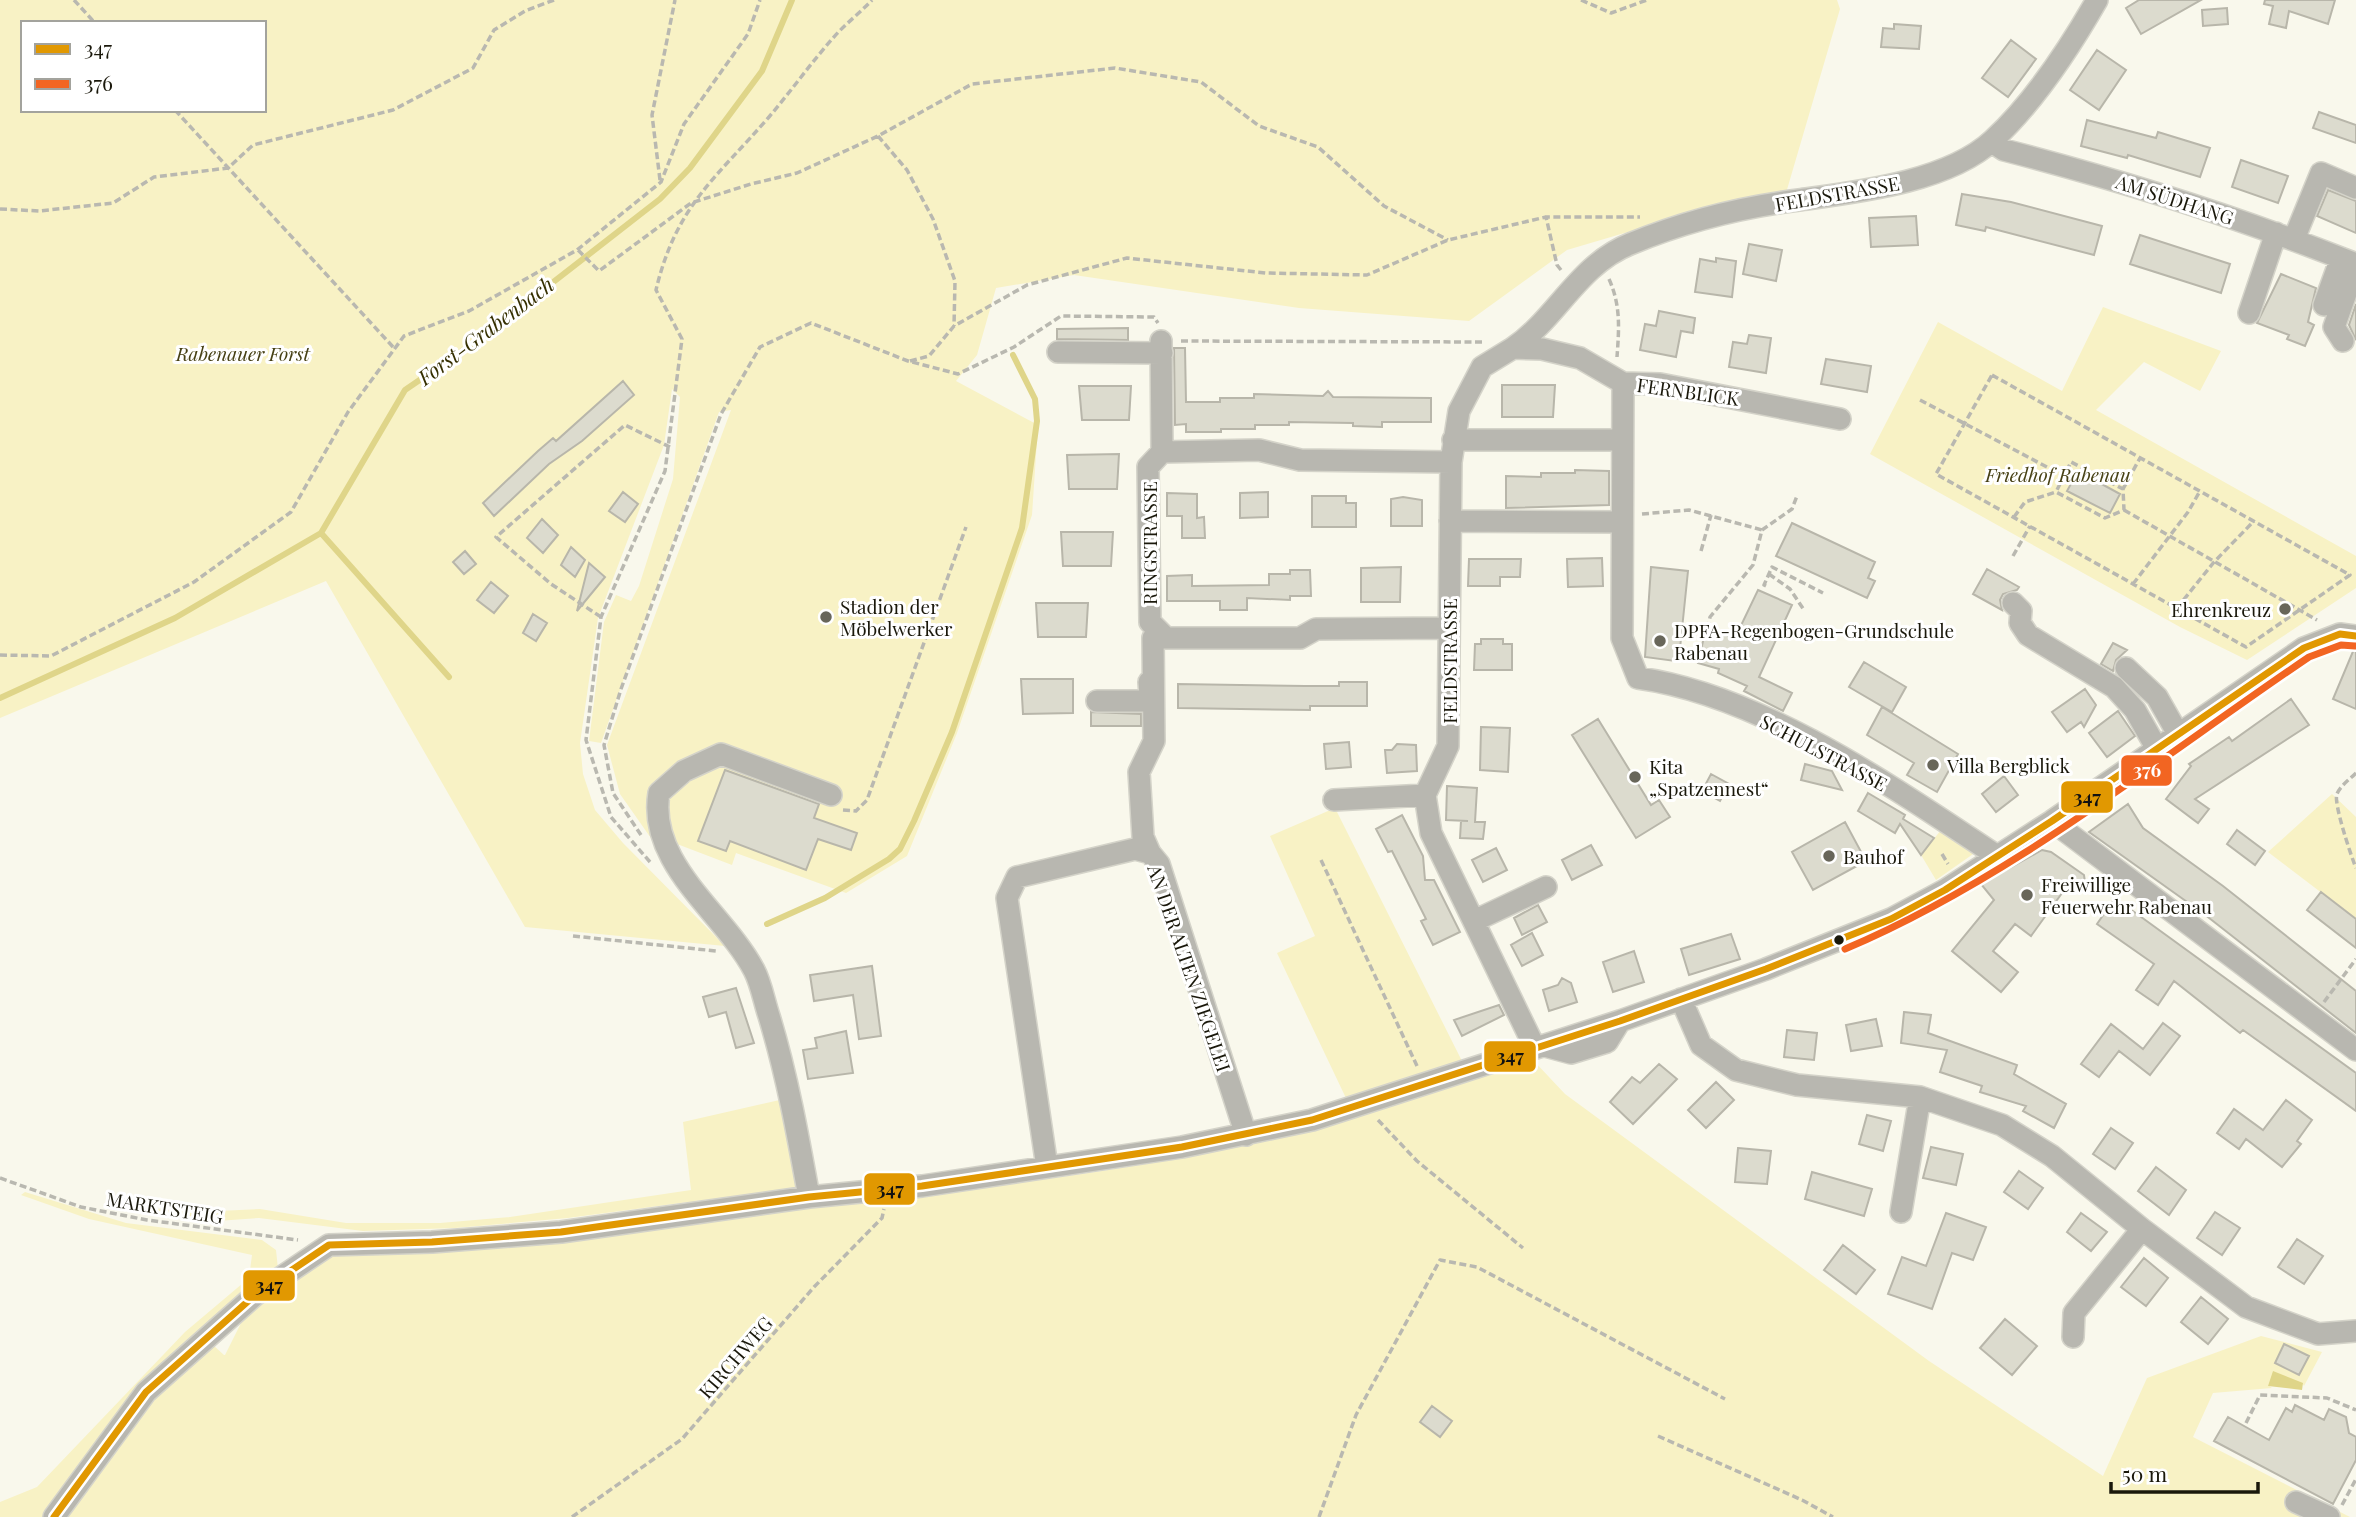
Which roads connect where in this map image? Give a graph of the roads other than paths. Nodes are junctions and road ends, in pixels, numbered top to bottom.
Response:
1 (2097, 0) edge
2 (1992, 142) junction
3 (2356, 188) edge
4 (2285, 236) junction
5 (2351, 262) edge
6 (2324, 305) dead end
7 (2249, 313) dead end
8 (2343, 341) dead end
9 (1513, 348) junction
10 (1058, 352) dead end
11 (1623, 383) junction
12 (1840, 419) dead end
13 (1453, 440) junction
14 (1622, 440) junction
15 (1162, 452) junction
16 (1451, 462) junction
17 (1621, 519) junction
18 (1450, 521) junction
19 (2014, 603) dead end
20 (1448, 628) junction
21 (2351, 632) edge
22 (1156, 634) junction
23 (2126, 668) dead end
24 (1097, 701) dead end
25 (2178, 734) junction
26 (2157, 749) junction
27 (831, 795) road end
28 (1425, 796) junction
29 (1334, 800) dead end
30 (2052, 821) junction
31 (1150, 853) junction
32 (1997, 856) junction
33 (1546, 887) dead end
34 (1474, 921) junction
35 (1681, 999) junction
36 (1539, 1047) junction
37 (2356, 1050) edge
38 (1920, 1097) junction
39 (1246, 1135) junction
40 (1047, 1167) junction
41 (809, 1197) junction
42 (1901, 1212) dead end
43 (2142, 1229) junction
44 (2356, 1331) edge
45 (2073, 1337) dead end
46 (2296, 1502) dead end
47 (2335, 1512) edge
48 (54, 1517) edge

1 - 2 street, FELDSTRASSE
2 - 4 street, AM SÜDHANG
2 - 9 street, FELDSTRASSE
3 - 4 street
4 - 5 street, AM SÜDHANG
4 - 7 street
5 - 6 street
5 - 8 street
9 - 11 street, FERNBLICK
9 - 13 street, FELDSTRASSE
10 - 15 street
11 - 12 street, FERNBLICK
11 - 14 street
13 - 14 street
13 - 16 street, FELDSTRASSE
14 - 17 street
15 - 16 street
15 - 22 street, RINGSTRASSE
16 - 18 street, FELDSTRASSE
17 - 18 street
17 - 32 street, SCHULSTRASSE
18 - 20 street, FELDSTRASSE
19 - 26 street
20 - 22 street, RINGSTRASSE
20 - 28 street, FELDSTRASSE
21 - 25 street
22 - 24 street
22 - 31 street
23 - 25 street
25 - 26 street
26 - 30 street
27 - 41 street
28 - 29 street
28 - 34 street
30 - 32 street
30 - 37 street
31 - 39 street, AN DER ALTEN ZIEGELEI
31 - 40 street, AN DER ALTEN ZIEGELEI
32 - 35 street
33 - 34 street
34 - 36 street
35 - 36 street
35 - 38 street
36 - 39 street
38 - 42 street
38 - 43 street
39 - 40 street
40 - 41 street
41 - 48 street
43 - 44 street
43 - 45 street
46 - 47 street

